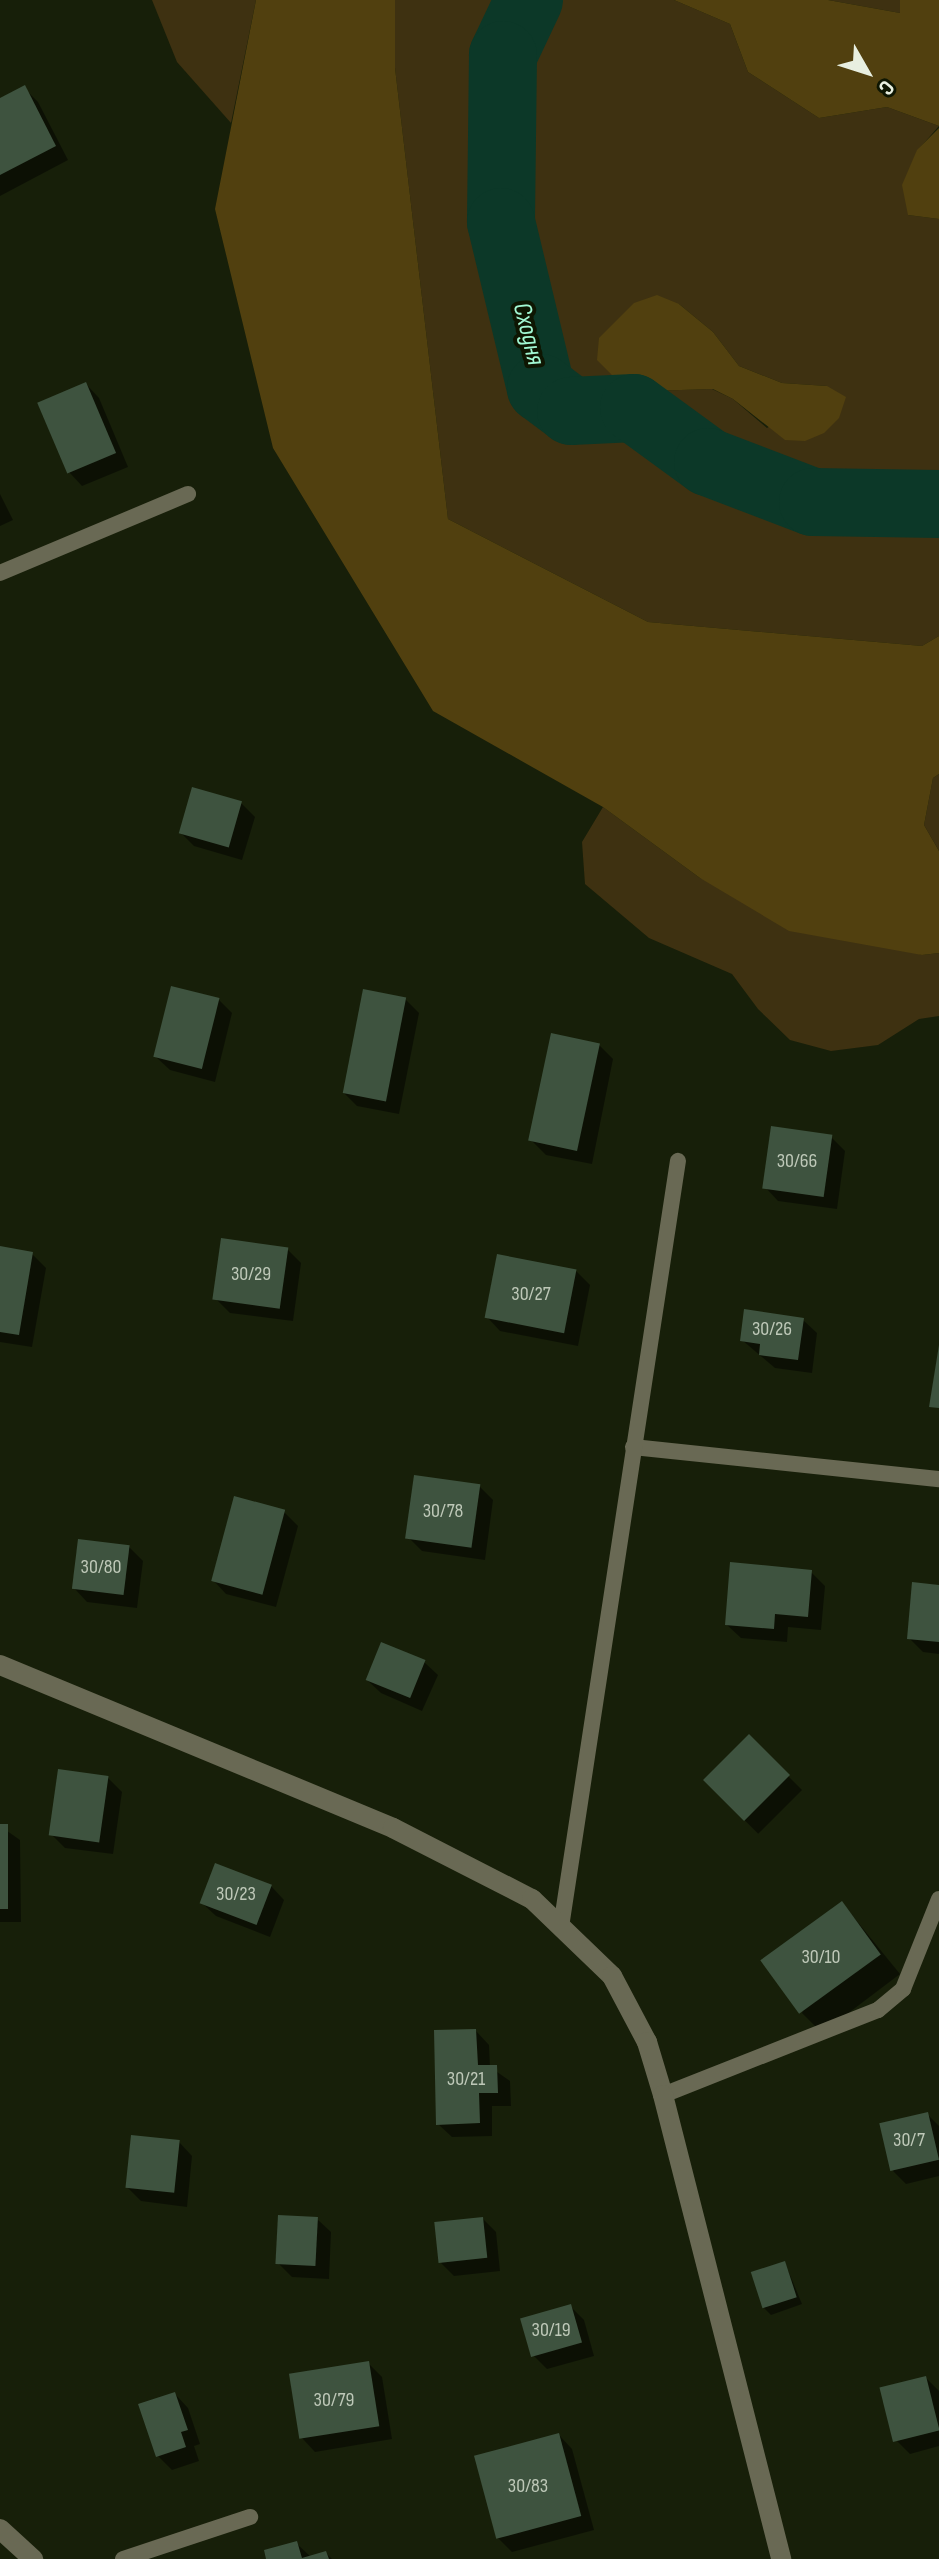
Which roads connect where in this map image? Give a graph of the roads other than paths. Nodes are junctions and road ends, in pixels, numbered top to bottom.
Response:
1 (188, 494) dead end
2 (0, 573) edge
3 (678, 1161) dead end
4 (633, 1447) junction
5 (939, 1479) edge
6 (0, 1665) edge
7 (939, 1899) edge
8 (561, 1927) junction
9 (663, 2095) junction
10 (250, 2517) dead end
11 (0, 2529) edge
12 (33, 2559) edge
13 (123, 2559) edge
14 (781, 2559) edge

1 - 2 lane
3 - 4 lane
4 - 5 lane
4 - 8 lane
6 - 8 street
7 - 9 lane
8 - 9 street
9 - 14 street
10 - 13 lane
11 - 12 street

